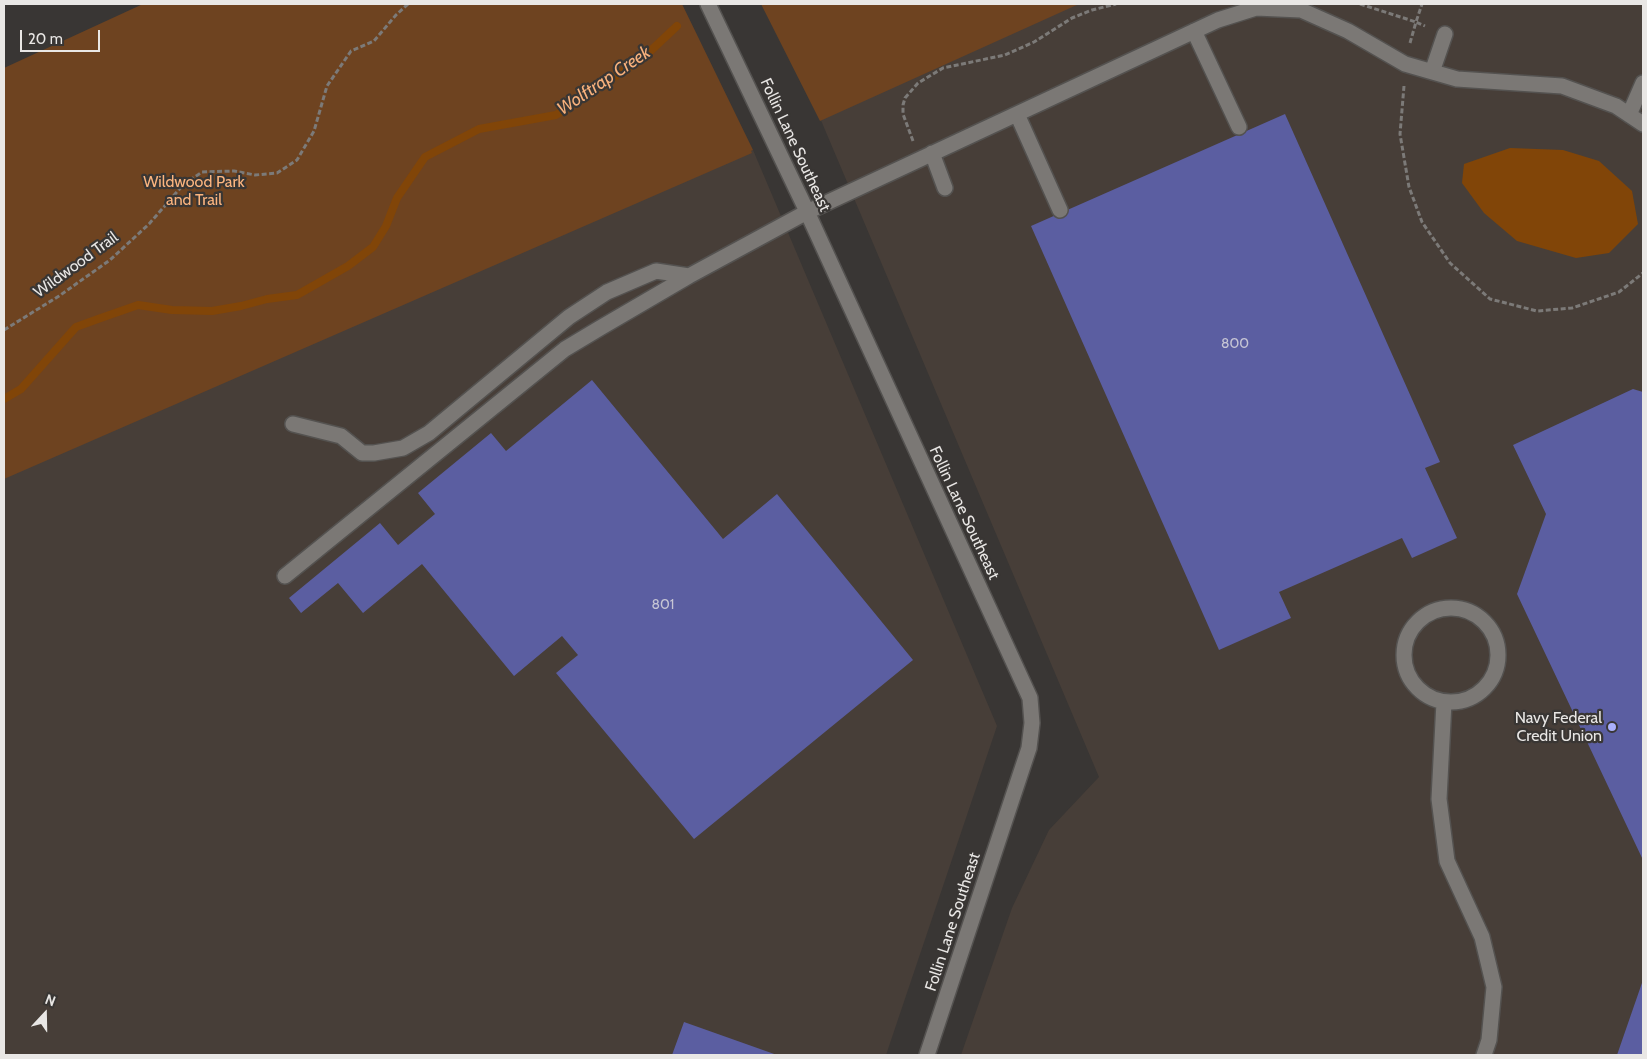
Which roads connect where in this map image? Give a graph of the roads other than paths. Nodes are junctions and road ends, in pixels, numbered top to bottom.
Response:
1 (708, 4) edge
2 (1194, 31) junction
3 (1445, 34) road end
4 (1432, 72) junction
5 (1643, 83) edge
6 (1017, 114) junction
7 (1629, 115) junction
8 (1643, 124) edge
9 (1239, 127) dead end
10 (932, 153) junction
11 (946, 188) dead end
12 (1060, 210) dead end
13 (807, 212) junction
14 (689, 276) junction
15 (293, 424) dead end
16 (285, 576) dead end
17 (1444, 702) junction
18 (927, 1055) edge
19 (1484, 1055) edge

1 - 13 street, Follin Lane Southeast
2 - 4 street
2 - 6 street
2 - 9 street
3 - 4 street
4 - 7 street
5 - 7 street
6 - 10 street
6 - 12 street
7 - 8 street
10 - 11 street
10 - 13 street
13 - 14 street
13 - 18 street, Follin Lane Southeast
14 - 15 street
14 - 16 street
17 - 17 street
17 - 19 street

